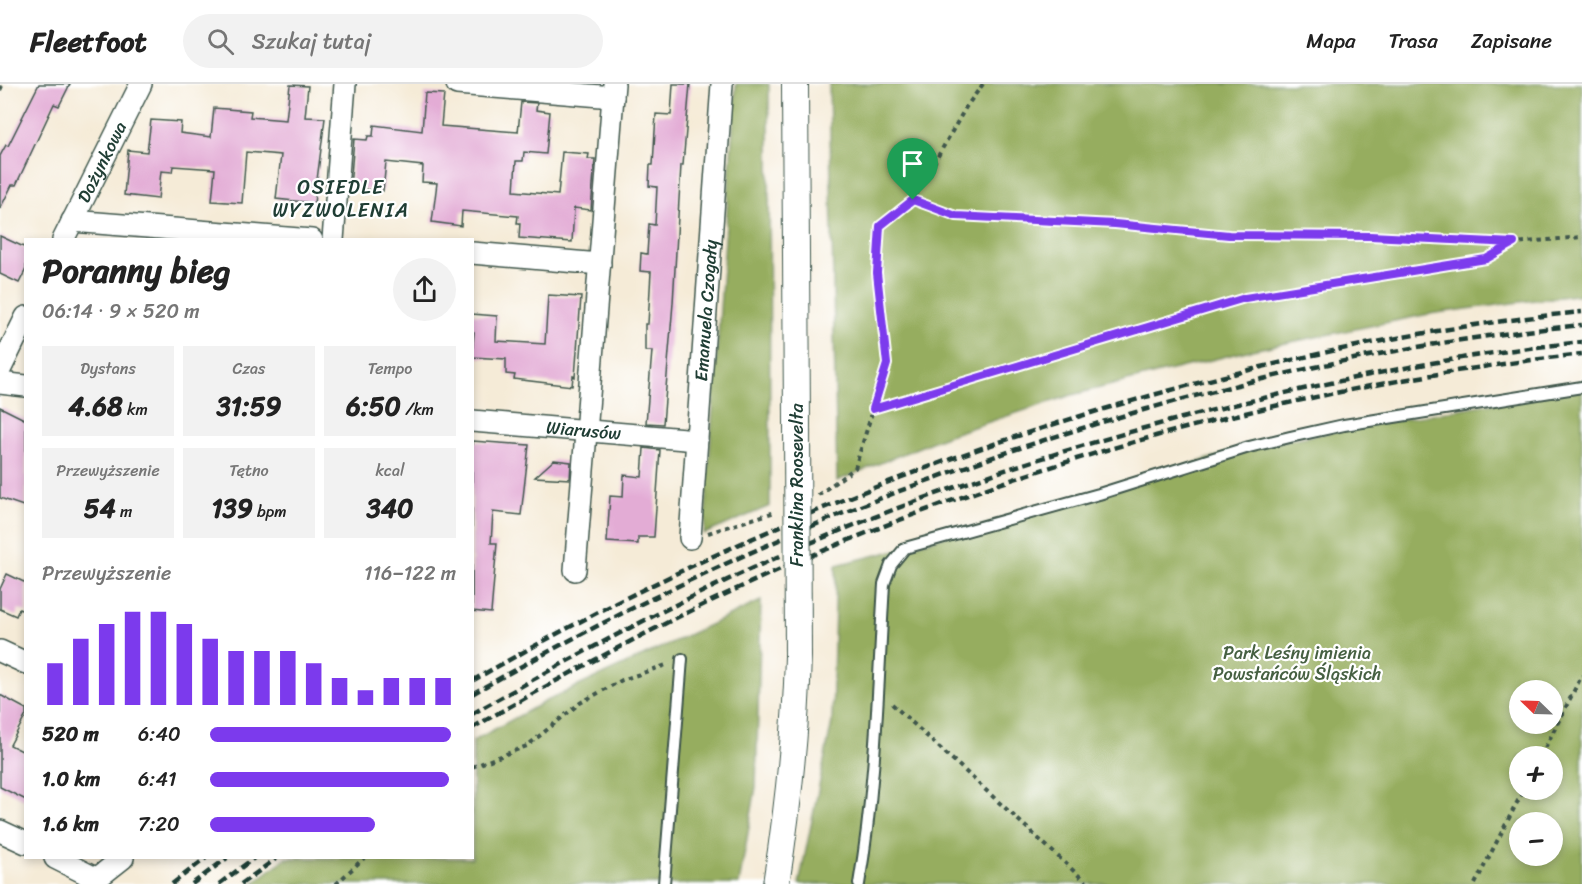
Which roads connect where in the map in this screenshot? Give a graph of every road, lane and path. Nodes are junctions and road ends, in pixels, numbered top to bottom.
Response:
1 (3, 84) edge
2 (141, 84) edge
3 (345, 84) edge
4 (457, 84) edge
5 (722, 84) edge
6 (795, 84) edge
7 (983, 84) edge
8 (0, 90) edge
9 (613, 90) edge
10 (913, 200) junction
11 (68, 231) edge
12 (1582, 237) edge
13 (258, 238) edge
14 (333, 238) edge
15 (1514, 243) junction
16 (474, 253) edge
17 (600, 264) junction
18 (24, 321) edge
19 (0, 370) edge
20 (0, 383) edge
21 (24, 386) edge
22 (1582, 387) edge
23 (474, 421) edge
24 (587, 430) junction
25 (697, 440) junction
26 (690, 538) dead end
27 (575, 570) dead end
28 (0, 651) edge
29 (682, 659) joint
30 (24, 662) edge
31 (1582, 675) edge
32 (878, 691) junction
33 (1545, 746) edge
34 (474, 765) edge
35 (1518, 800) edge
36 (0, 831) edge
37 (24, 842) edge
38 (57, 859) edge
39 (122, 859) edge
40 (363, 859) edge
41 (93, 881) edge
42 (336, 884) edge
43 (664, 884) edge
44 (776, 884) edge
45 (859, 884) edge
46 (1088, 884) edge
47 (1475, 884) edge

1 - 8 path
2 - 11 street, Dożynkowa
3 - 14 street
4 - 9 street
5 - 25 street, Emanuela Czogały
6 - 44 street, Franklina Roosevelta, bridge
7 - 10 path
9 - 17 street
10 - 15 path
10 - 15 path
11 - 13 street
12 - 15 path
16 - 17 street
17 - 24 street
18 - 19 street
20 - 21 street
22 - 32 lane
23 - 24 street, Wiarusów
24 - 25 street, Wiarusów
24 - 27 street
25 - 26 street, Emanuela Czogały
28 - 30 street
29 - 34 path
29 - 43 lane
31 - 33 path
32 - 45 lane
32 - 46 path
35 - 47 path
36 - 37 street
38 - 41 street
39 - 41 street
40 - 42 path

